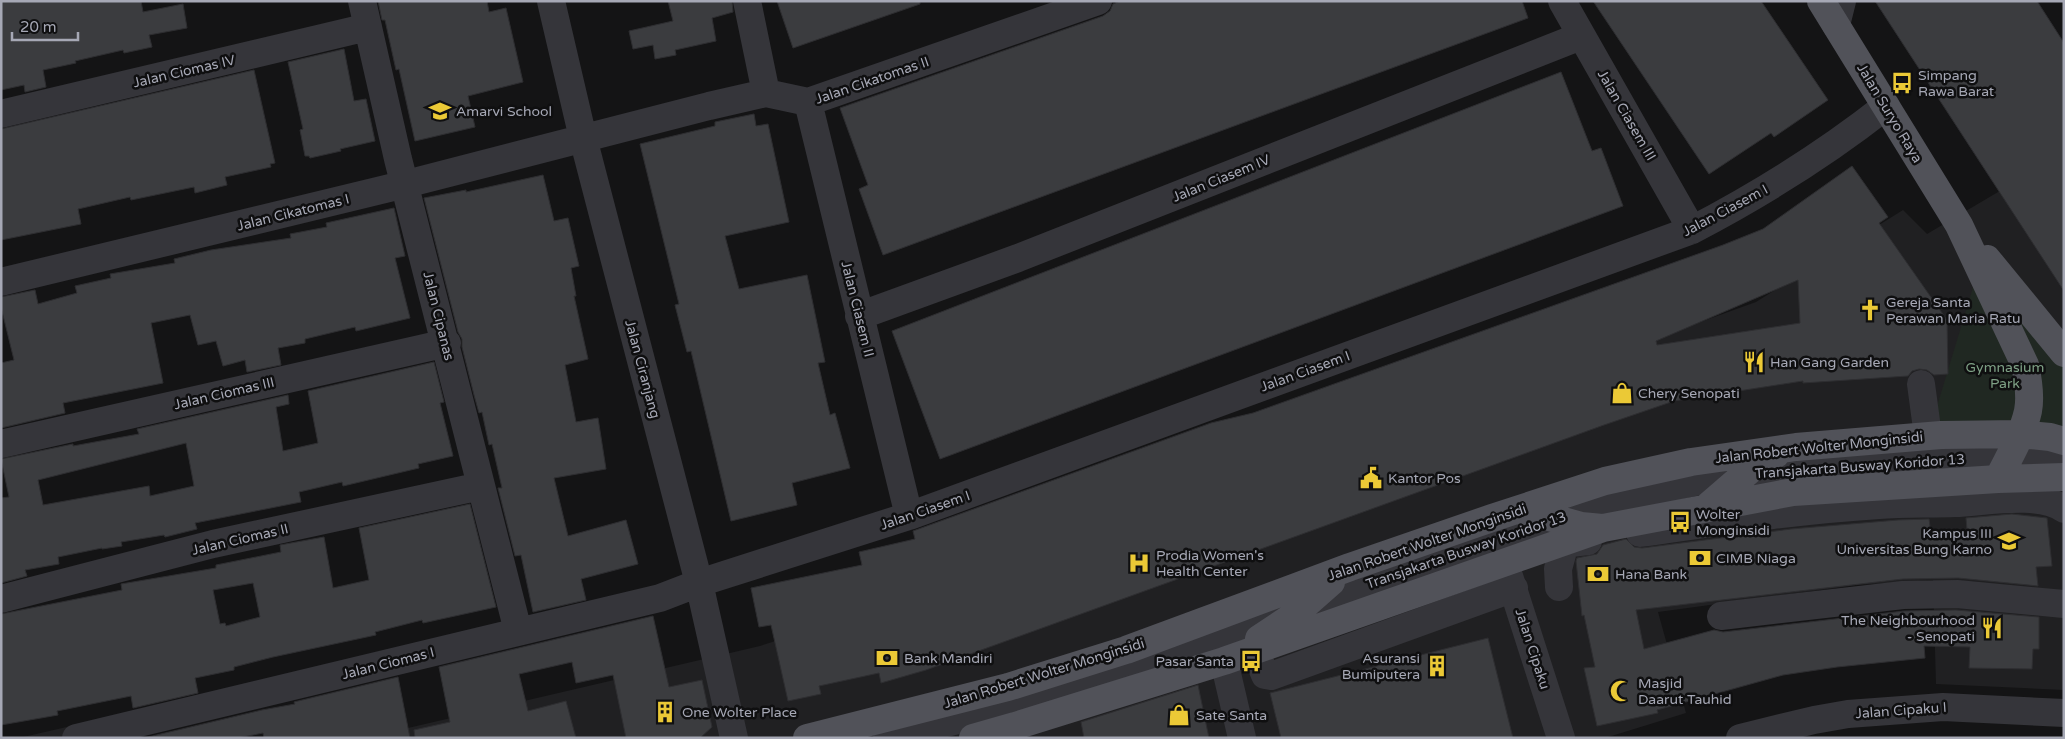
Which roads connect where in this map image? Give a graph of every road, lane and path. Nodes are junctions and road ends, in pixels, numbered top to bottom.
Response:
1 (551, 1) edge
2 (746, 1) edge
3 (1098, 1) edge
4 (1562, 1) edge
5 (1821, 1) edge
6 (1839, 13) edge
7 (365, 14) edge
8 (1581, 36) junction
9 (766, 93) junction
10 (808, 102) junction
11 (1886, 106) junction
12 (1, 114) edge
13 (583, 138) junction
14 (406, 184) junction
15 (1959, 226) junction
16 (1692, 230) junction
17 (1, 282) edge
18 (859, 316) junction
19 (446, 343) junction
20 (2064, 353) edge
21 (1921, 384) dead end
22 (2020, 434) junction
23 (1928, 436) junction
24 (2064, 440) edge
25 (1, 444) edge
26 (1796, 447) junction
27 (2064, 455) edge
28 (2064, 477) edge
29 (1998, 479) junction
30 (481, 486) junction
31 (1939, 492) junction
32 (1706, 508) junction
33 (1750, 508) junction
34 (2064, 510) edge
35 (1511, 513) junction
36 (909, 516) junction
37 (1603, 528) junction
38 (1504, 562) junction
39 (1350, 567) junction
40 (698, 582) junction
41 (1559, 587) dead end
42 (1514, 588) junction
43 (1, 599) edge
44 (2064, 604) edge
45 (1721, 616) dead end
46 (518, 631) junction
47 (1126, 650) junction
48 (1239, 655) junction
49 (2064, 713) edge
50 (891, 727) edge
51 (847, 734) edge
52 (76, 738) edge
53 (734, 738) edge
54 (808, 738) edge
55 (874, 738) edge
56 (972, 738) edge
57 (1242, 738) edge
58 (1561, 738) edge
59 (1740, 738) edge

1 - 13 street, Jalan Ciranjang
2 - 9 street
3 - 10 street, Jalan Cikatomas II
4 - 8 street, Jalan Ciasem III
5 - 6 main road, Jalan Suryo Raya
6 - 11 main road, Jalan Suryo Raya
7 - 12 street, Jalan Ciomas IV
7 - 14 street, Jalan Cipanas
8 - 16 street, Jalan Ciasem III
8 - 18 street, Jalan Ciasem IV
9 - 10 street, Jalan Cikatomas II
9 - 13 street, Jalan Cikatomas II
10 - 18 street, Jalan Ciasem II
11 - 15 main road, Jalan Suryo Raya
11 - 16 street, Jalan Ciasem I
13 - 14 street, Jalan Cikatomas I
13 - 40 street, Jalan Ciranjang
14 - 17 street, Jalan Cikatomas I
14 - 19 street, Jalan Cipanas
15 - 20 main road, Jalan Suryo Raya
15 - 22 main road, Jalan Suryo Raya
16 - 36 street, Jalan Ciasem I
18 - 36 street, Jalan Ciasem II
19 - 25 street, Jalan Ciomas III
19 - 30 street, Jalan Cipanas
21 - 23 street
22 - 23 main road, Jalan Robert Wolter Monginsidi
22 - 24 main road, Jalan Robert Wolter Monginsidi
22 - 29 main road, Jalan Suryo Raya
23 - 26 main road, Jalan Robert Wolter Monginsidi
26 - 32 main road
26 - 35 main road, Jalan Robert Wolter Monginsidi
27 - 50 street, Transjakarta Busway Koridor 13
28 - 29 main road
29 - 31 main road
30 - 43 street, Jalan Ciomas II
30 - 46 street, Jalan Cipanas
31 - 33 main road
31 - 34 street
32 - 33 main road
32 - 37 main road
33 - 41 street
35 - 37 main road
35 - 39 main road, Jalan Robert Wolter Monginsidi
36 - 40 street, Jalan Ciasem I
37 - 38 main road
38 - 42 street, Jalan Cipaku
38 - 48 main road
39 - 47 main road, Jalan Robert Wolter Monginsidi
39 - 48 main road
40 - 46 street, Jalan Ciomas I
40 - 53 street, Jalan Ciranjang
42 - 48 street
42 - 58 street, Jalan Cipaku
44 - 45 street
46 - 52 street, Jalan Ciomas I
47 - 48 main road
47 - 50 main road, Jalan Robert Wolter Monginsidi
48 - 56 main road
48 - 57 street
49 - 59 street, Jalan Cipaku I
50 - 51 main road, Jalan Robert Wolter Monginsidi
50 - 55 main road
51 - 54 main road, Jalan Robert Wolter Monginsidi

